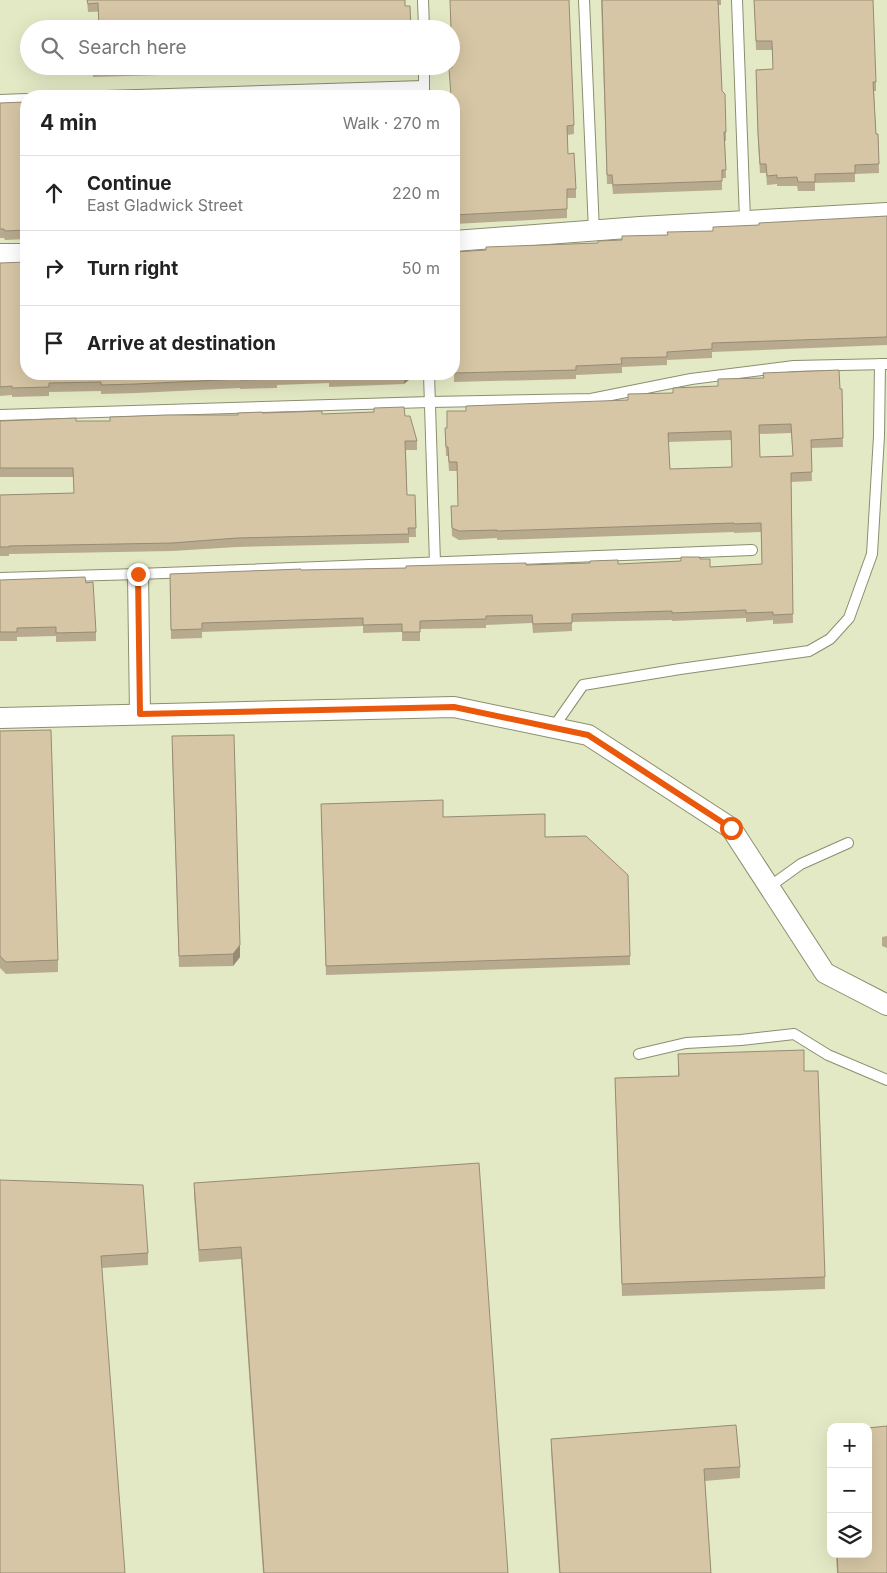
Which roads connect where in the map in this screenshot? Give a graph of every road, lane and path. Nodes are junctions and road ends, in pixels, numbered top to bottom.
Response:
1 (423, 0) edge
2 (584, 0) edge
3 (737, 0) edge
4 (424, 20) edge
5 (424, 75) edge
6 (424, 90) edge
7 (20, 99) edge
8 (0, 100) edge
9 (887, 213) edge
10 (745, 220) junction
11 (594, 231) junction
12 (460, 241) edge
13 (0, 254) edge
14 (20, 254) edge
15 (883, 364) edge
16 (429, 380) edge
17 (430, 402) junction
18 (0, 415) edge
19 (752, 550) dead end
20 (435, 563) junction
21 (138, 574) junction
22 (0, 578) edge
23 (140, 714) junction
24 (0, 718) edge
25 (553, 728) junction
26 (848, 843) dead end
27 (769, 887) junction
28 (887, 1005) edge
29 (639, 1054) dead end
30 (887, 1080) edge

1 - 4 lane
2 - 11 lane
3 - 10 lane
5 - 6 lane
7 - 8 lane
9 - 10 street
10 - 11 street
11 - 12 street
13 - 14 street
15 - 17 lane
15 - 25 lane
16 - 17 lane
17 - 18 lane
17 - 20 lane
19 - 20 lane
20 - 21 lane
21 - 22 lane
21 - 23 street
23 - 24 street
23 - 25 street
25 - 27 street
26 - 27 lane
27 - 28 street
29 - 30 lane

